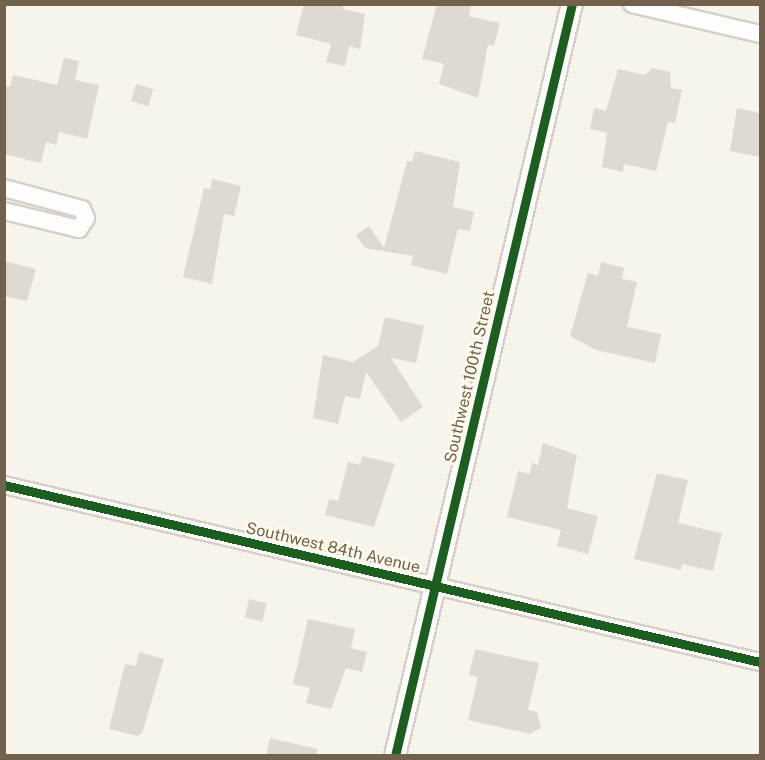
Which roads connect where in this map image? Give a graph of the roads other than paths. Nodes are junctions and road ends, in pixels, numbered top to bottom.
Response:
1 (572, 4) edge
2 (632, 4) edge
3 (760, 34) edge
4 (4, 188) edge
5 (4, 211) edge
6 (4, 485) edge
7 (436, 586) junction
8 (760, 662) edge
9 (395, 756) edge

1 - 7 street, Southwest 100th Street
2 - 3 street
4 - 5 street
6 - 7 street, Southwest 84th Avenue
7 - 8 street, Southwest 84th Avenue
7 - 9 street, Southwest 100th Street

